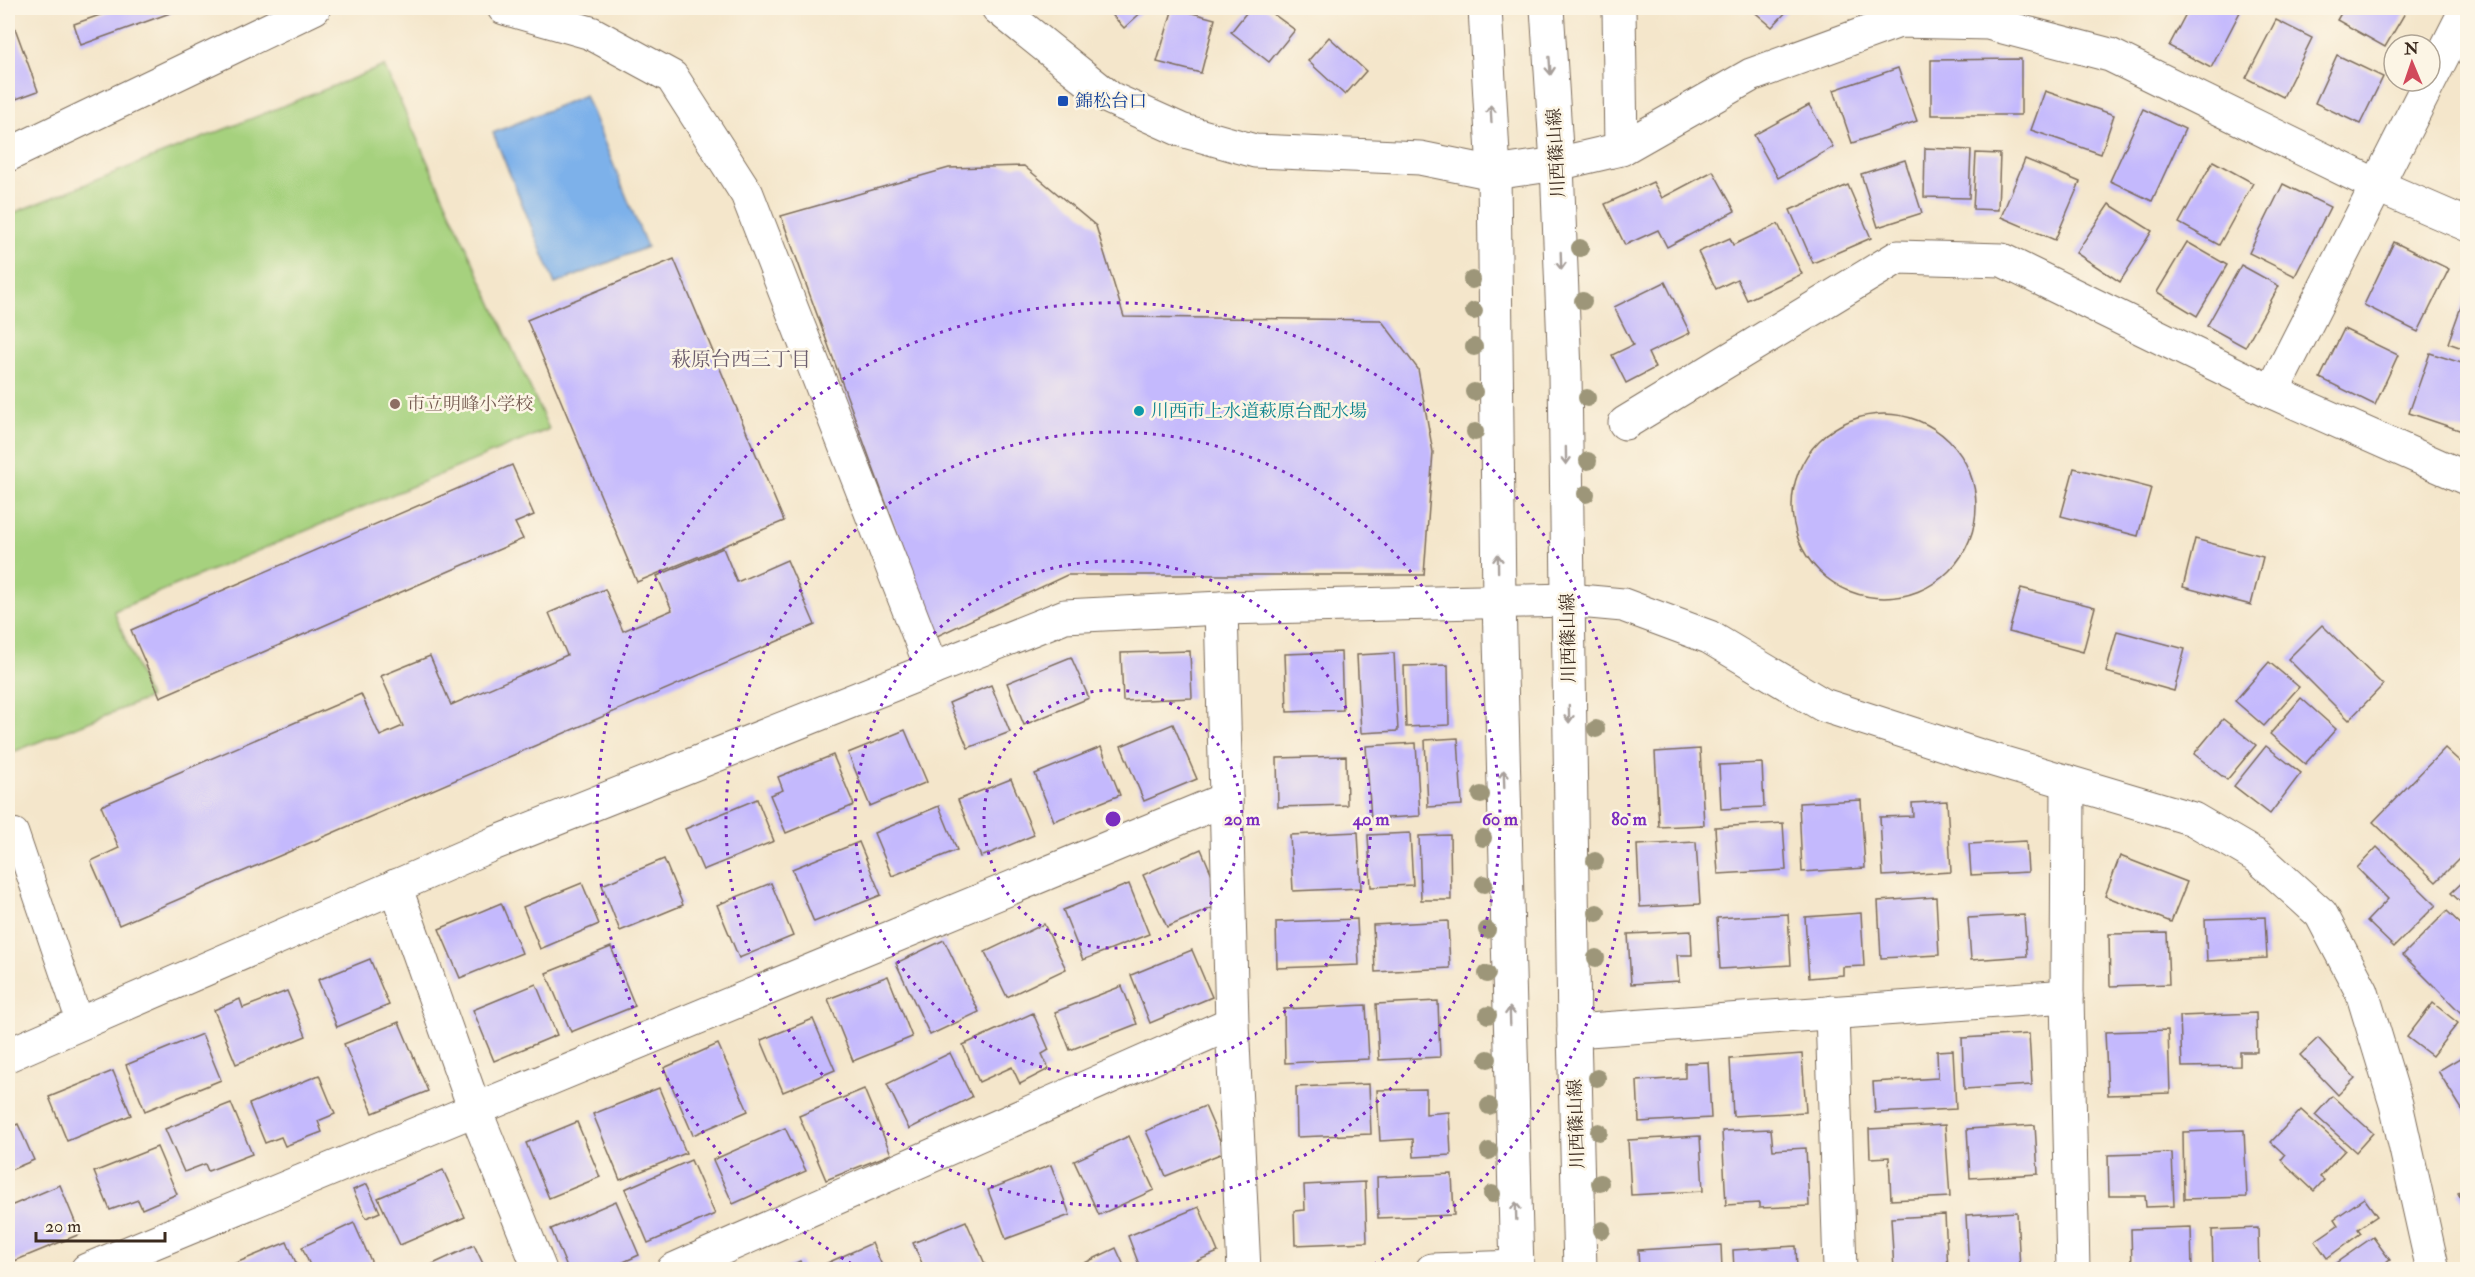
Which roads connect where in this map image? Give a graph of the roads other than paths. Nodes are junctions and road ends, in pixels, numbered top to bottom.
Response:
1 (314, 8) edge
2 (504, 8) edge
3 (998, 8) edge
4 (1485, 8) edge
5 (1547, 8) edge
6 (1619, 8) edge
7 (2467, 8) edge
8 (1899, 14) edge
9 (1621, 149) junction
10 (8, 155) edge
11 (1557, 164) junction
12 (1494, 173) junction
13 (2378, 186) junction
14 (2468, 225) edge
15 (2272, 392) junction
16 (1625, 423) dead end
17 (2468, 479) edge
18 (1568, 600) junction
19 (1499, 601) junction
20 (1221, 608) junction
21 (932, 669) junction
22 (2068, 782) junction
23 (1226, 799) junction
24 (15, 832) dead end
25 (395, 886) junction
26 (2067, 996) junction
27 (1832, 1012) junction
28 (80, 1023) junction
29 (1232, 1023) junction
30 (1574, 1031) junction
31 (8, 1055) edge
32 (475, 1110) junction
33 (1517, 1268) edge
34 (87, 1269) edge
35 (540, 1269) edge
36 (673, 1269) edge
37 (1244, 1269) edge
38 (1432, 1269) edge
39 (1580, 1269) edge
40 (1840, 1269) edge
41 (2073, 1269) edge
42 (2433, 1269) edge

1 - 10 street
2 - 21 street
3 - 12 street
12 -> 4 street
5 -> 11 street, 川西篠山線
6 - 9 street
7 - 13 street
8 - 9 street
8 - 13 street
9 - 11 street
11 - 12 street
11 -> 18 street, 川西篠山線
19 -> 12 street
13 - 14 street
13 - 15 street
15 - 16 street
15 - 17 street
18 - 19 street
18 - 22 street
18 -> 30 street, 川西篠山線
19 - 20 street
33 -> 19 street
20 - 21 street
20 - 23 street
21 - 25 street
22 - 26 street
22 - 42 street
23 - 29 street
23 - 32 street
24 - 28 lane
25 - 28 street
25 - 32 street
26 - 27 street
26 - 41 street
27 - 30 street
27 - 40 street
28 - 31 street
29 - 36 street
29 - 37 street
30 - 39 street, 川西篠山線
32 - 34 street
32 - 35 street
33 - 38 street

